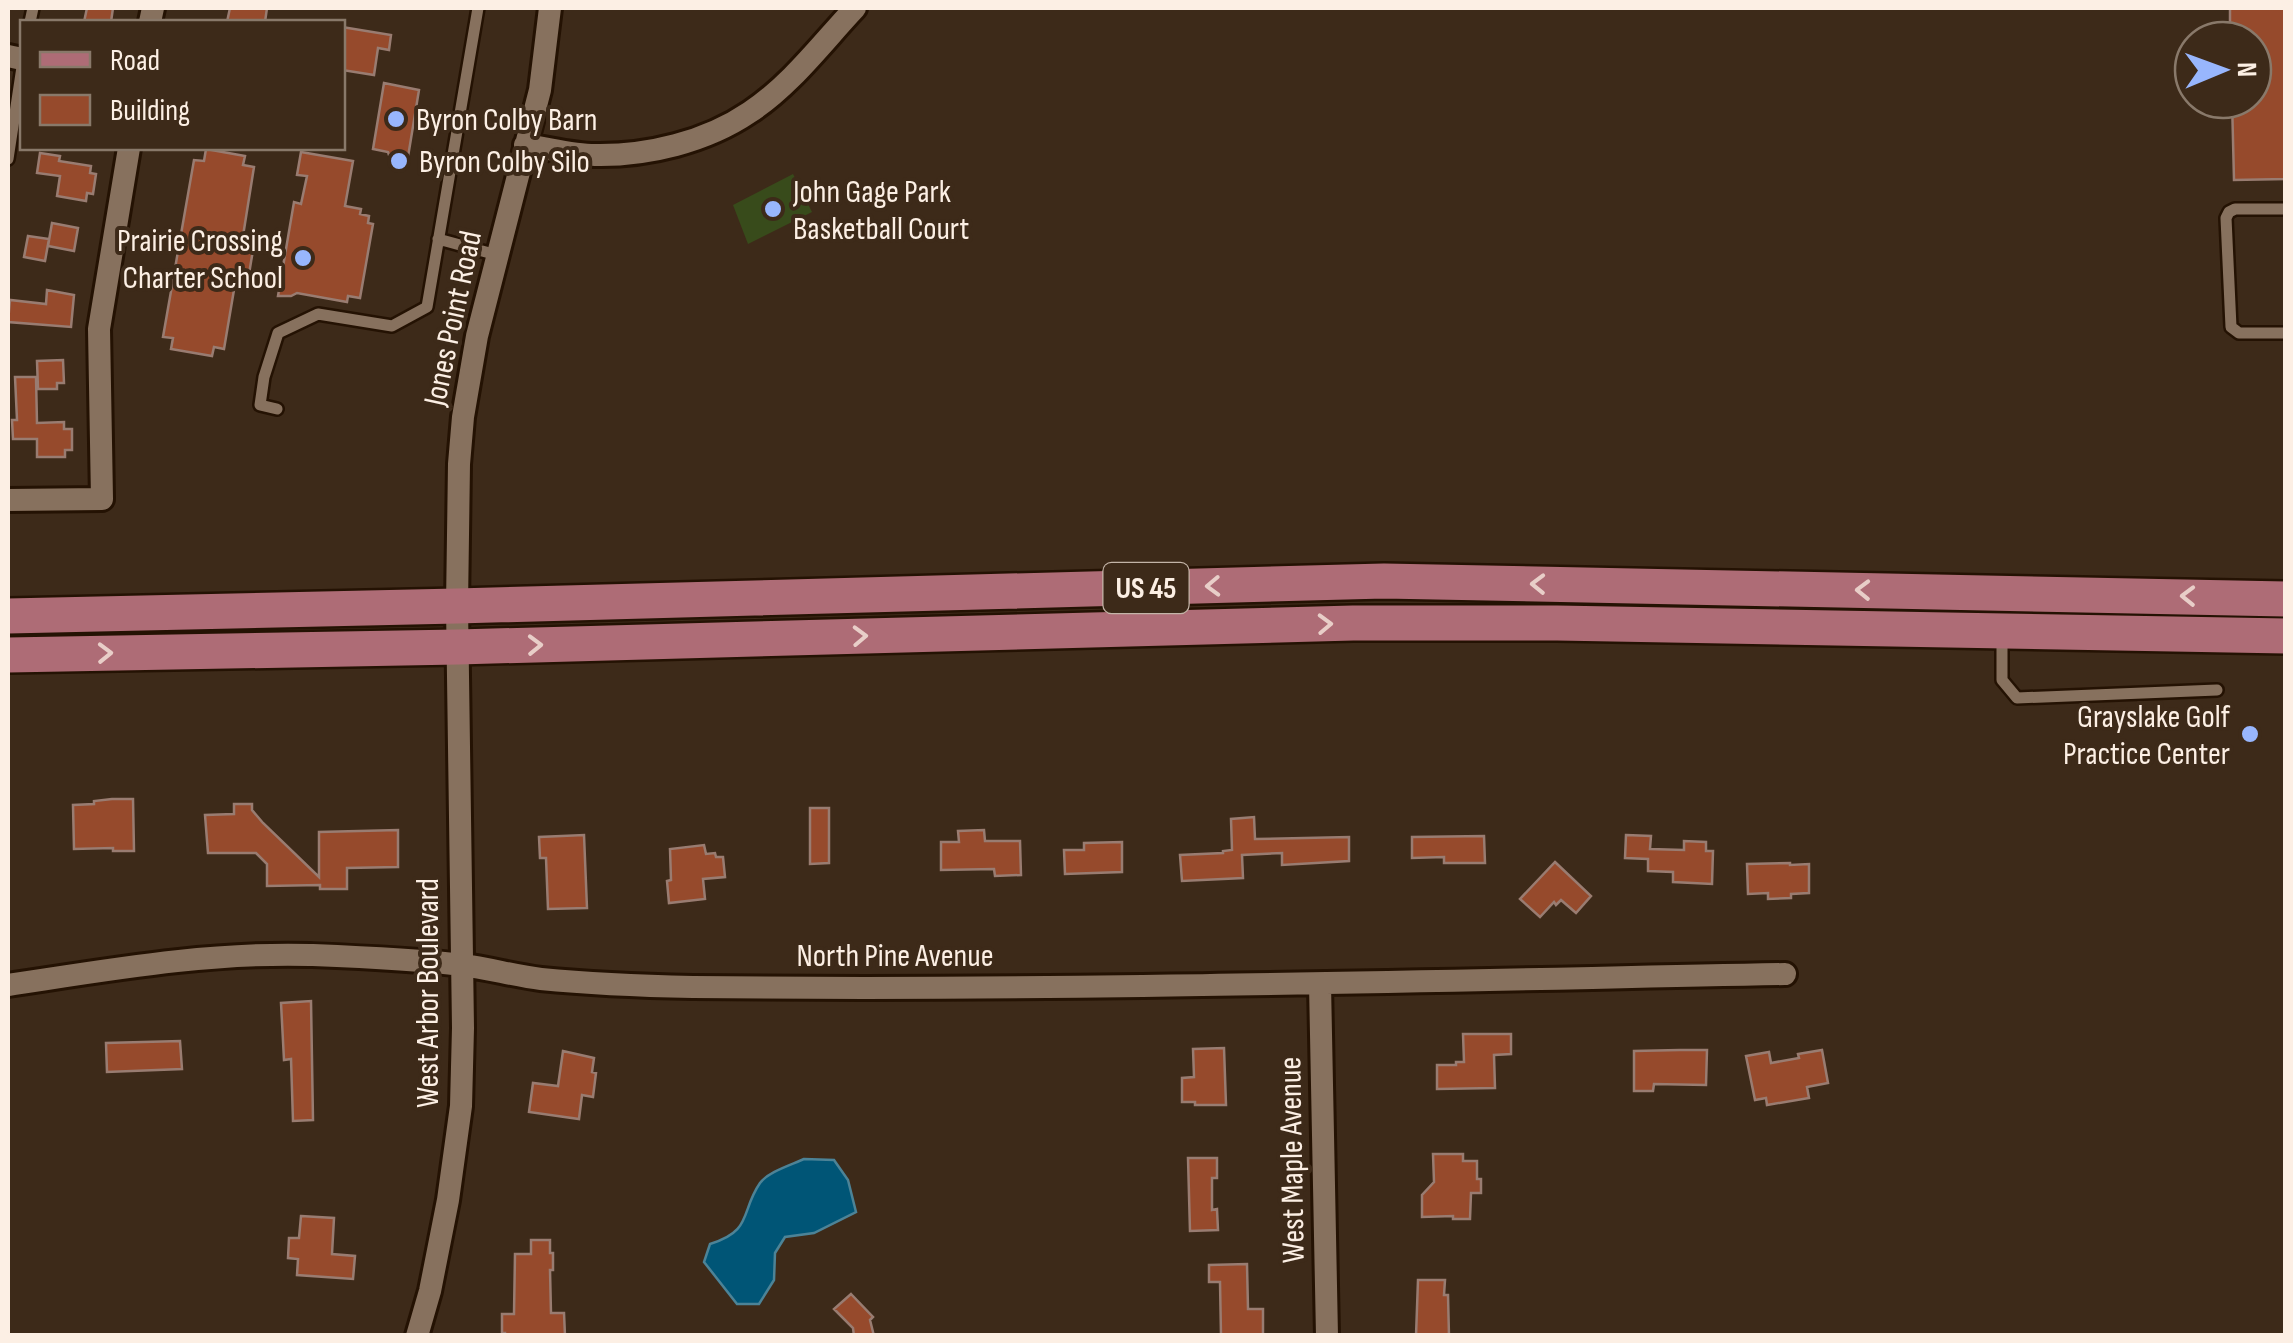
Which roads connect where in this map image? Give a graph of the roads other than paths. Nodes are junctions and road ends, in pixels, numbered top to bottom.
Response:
1 (478, 8) edge
2 (550, 8) edge
3 (854, 8) edge
4 (20, 80) edge
5 (525, 145) junction
6 (130, 150) edge
7 (8, 159) edge
8 (2286, 208) edge
9 (438, 239) junction
10 (498, 255) junction
11 (2286, 334) edge
12 (278, 409) dead end
13 (8, 500) edge
14 (2279, 595) edge
15 (457, 606) junction
16 (8, 616) edge
17 (2002, 631) junction
18 (2286, 636) edge
19 (458, 647) junction
20 (8, 655) edge
21 (2217, 690) dead end
22 (462, 965) junction
23 (1786, 974) dead end
24 (1320, 984) junction
25 (8, 985) edge
26 (417, 1336) edge
27 (1327, 1336) edge

1 - 9 lane
2 - 5 street, Jones Point Road
3 - 5 street
4 - 7 lane
5 - 10 street, Jones Point Road
6 - 13 street
8 - 11 lane
9 - 10 lane
9 - 12 lane
10 - 15 street, Jones Point Road
14 -> 15 main road, US 45
15 - 16 main road, US 45
15 - 19 street, Jones Point Road
17 - 18 main road, US 45
19 -> 17 main road, US 45
17 - 21 lane
20 -> 19 main road, US 45
19 - 22 street, West Arbor Boulevard
22 - 24 street, North Pine Avenue
22 - 25 street, North Pine Avenue
22 - 26 street, West Arbor Boulevard
23 - 24 street, North Pine Avenue
24 - 27 street, West Maple Avenue

